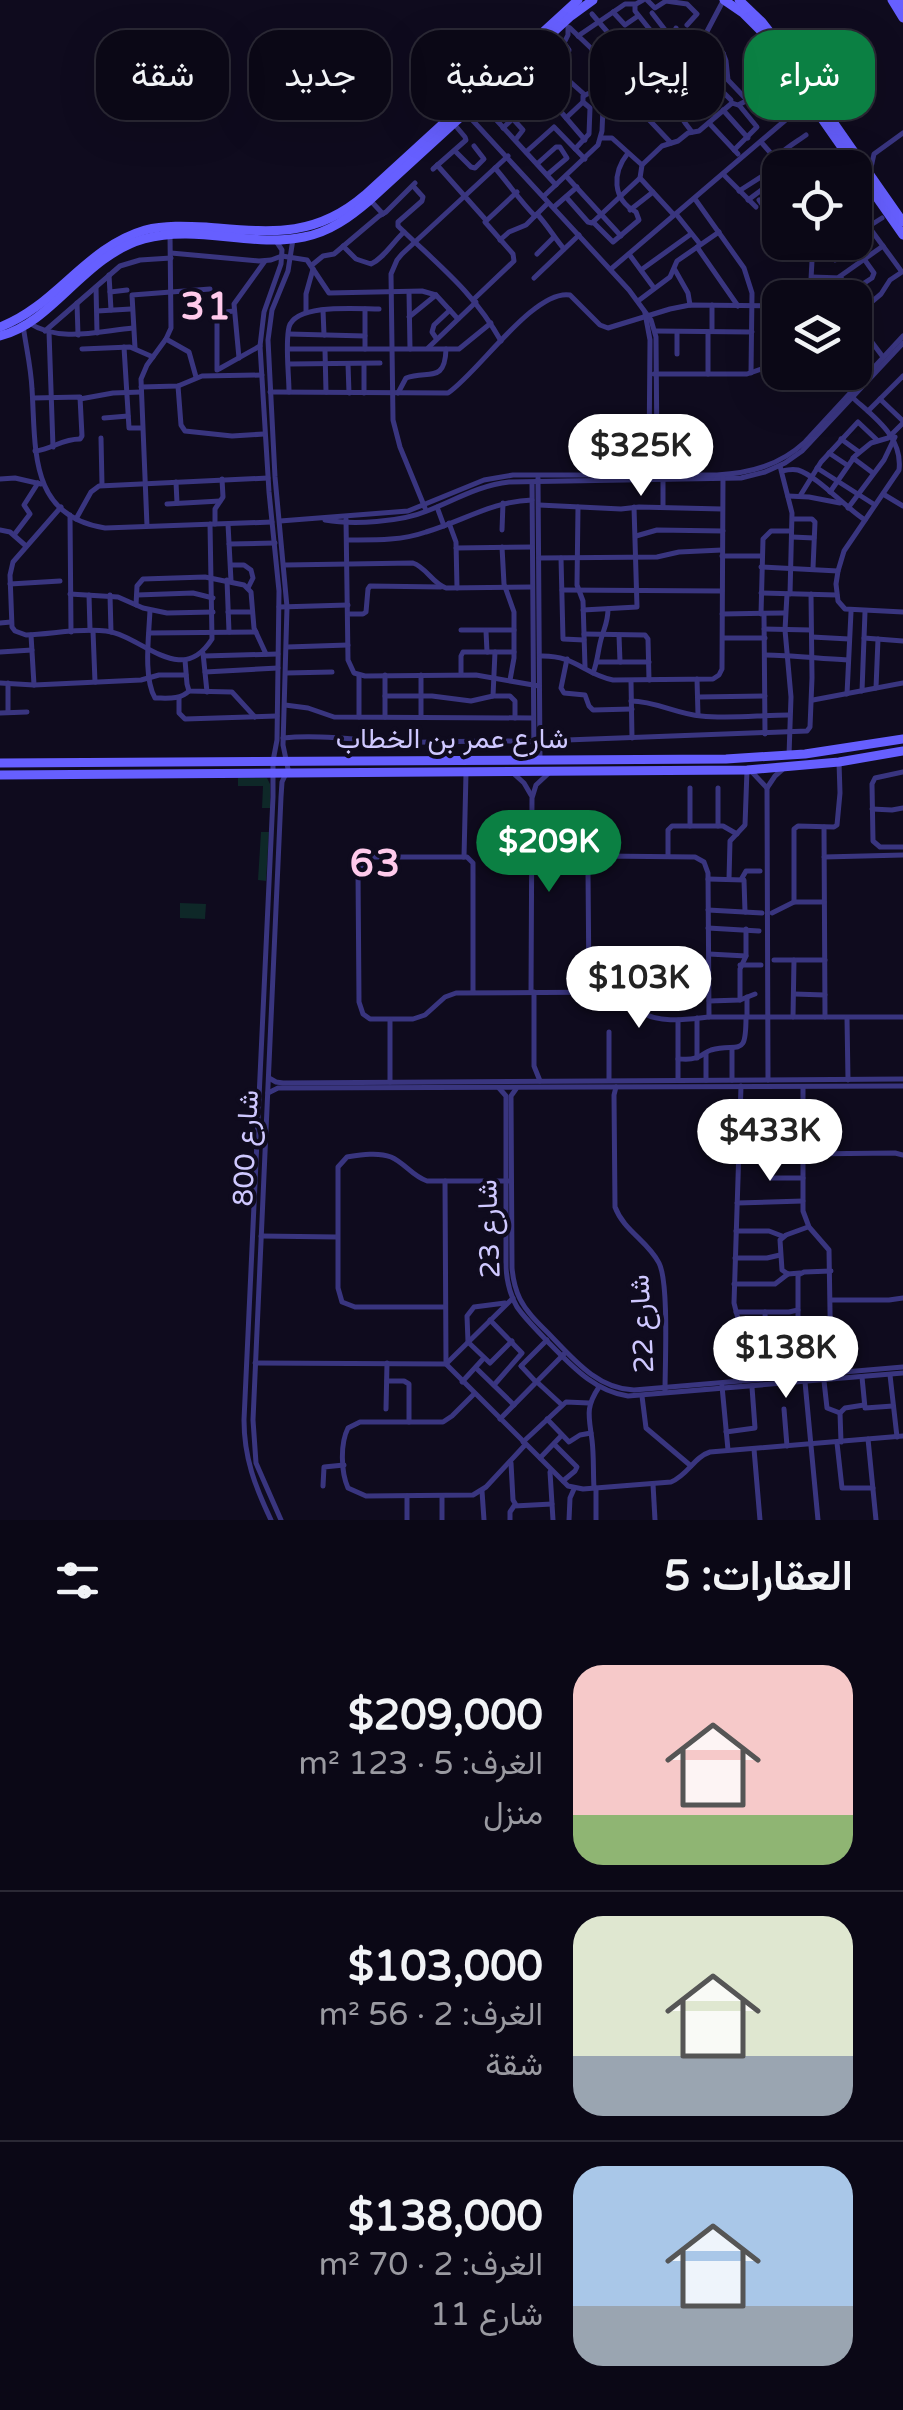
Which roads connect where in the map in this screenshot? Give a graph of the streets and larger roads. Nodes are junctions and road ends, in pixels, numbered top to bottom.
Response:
1 (578, 0) edge
2 (593, 0) edge
3 (645, 0) edge
4 (892, 0) edge
5 (728, 3) edge
6 (635, 5) junction
7 (658, 6) edge
8 (613, 12) junction
9 (592, 14) dead end
10 (903, 18) edge
11 (640, 19) junction
12 (599, 22) junction
13 (566, 24) junction
14 (688, 25) dead end
15 (546, 30) edge
16 (559, 30) edge
17 (567, 30) edge
18 (606, 30) edge
19 (649, 30) edge
20 (666, 30) edge
21 (710, 30) edge
22 (761, 30) edge
23 (578, 36) junction
24 (590, 48) edge
25 (724, 56) edge
26 (570, 82) edge
27 (724, 93) edge
28 (590, 94) edge
29 (744, 97) edge
30 (584, 98) junction
31 (731, 100) dead end
32 (744, 102) edge
33 (740, 105) junction
34 (724, 109) edge
35 (724, 111) edge
36 (570, 114) edge
37 (451, 120) edge
38 (456, 120) edge
39 (472, 120) edge
40 (496, 120) edge
41 (512, 120) edge
42 (516, 120) edge
43 (568, 120) edge
44 (602, 120) edge
45 (649, 120) edge
46 (682, 120) edge
47 (712, 120) edge
48 (786, 120) edge
49 (824, 120) edge
50 (837, 120) edge
51 (709, 123) junction
52 (454, 124) junction
53 (503, 128) junction
54 (692, 132) junction
55 (903, 133) edge
56 (806, 135) dead end
57 (601, 138) junction
58 (748, 138) junction
59 (515, 140) junction
60 (585, 140) junction
61 (761, 142) junction
62 (670, 143) junction
63 (474, 146) dead end
64 (575, 149) junction
65 (454, 150) junction
66 (768, 150) edge
67 (786, 150) edge
68 (862, 150) edge
69 (868, 150) edge
70 (526, 152) junction
71 (628, 153) junction
72 (508, 156) junction
73 (584, 159) junction
74 (483, 162) junction
75 (537, 164) junction
76 (642, 165) junction
77 (493, 170) junction
78 (723, 174) junction
79 (547, 175) junction
80 (566, 176) junction
81 (762, 176) edge
82 (640, 178) junction
83 (872, 178) edge
84 (560, 186) junction
85 (577, 187) junction
86 (762, 189) edge
87 (740, 191) junction
88 (516, 192) junction
89 (653, 192) junction
90 (879, 194) junction
91 (568, 195) junction
92 (465, 196) junction
93 (619, 198) junction
94 (694, 198) junction
95 (872, 198) edge
96 (370, 200) junction
97 (748, 200) junction
98 (759, 200) dead end
99 (549, 202) junction
100 (762, 204) edge
101 (756, 207) dead end
102 (630, 210) junction
103 (383, 214) junction
104 (536, 215) junction
105 (602, 215) junction
106 (675, 215) junction
107 (882, 218) dead end
108 (486, 220) junction
109 (593, 222) junction
110 (903, 222) edge
111 (872, 226) edge
112 (170, 230) junction
113 (872, 230) edge
114 (404, 232) junction
115 (718, 232) junction
116 (692, 234) junction
117 (579, 235) junction
118 (903, 235) edge
119 (621, 236) junction
120 (554, 237) junction
121 (275, 239) junction
122 (293, 239) junction
123 (500, 240) junction
124 (414, 242) junction
125 (342, 246) junction
126 (698, 246) junction
127 (883, 246) junction
128 (564, 249) junction
129 (537, 254) dead end
130 (629, 254) junction
131 (872, 254) edge
132 (171, 255) junction
133 (282, 256) junction
134 (291, 258) junction
135 (813, 260) edge
136 (863, 260) edge
137 (865, 260) edge
138 (265, 261) junction
139 (313, 265) junction
140 (674, 268) junction
141 (611, 270) junction
142 (641, 270) junction
143 (109, 275) junction
144 (812, 277) junction
145 (839, 277) junction
146 (534, 278) dead end
147 (812, 280) edge
148 (842, 280) edge
149 (868, 280) edge
150 (96, 286) junction
151 (210, 289) dead end
152 (654, 289) junction
153 (127, 290) dead end
154 (408, 291) junction
155 (110, 292) junction
156 (171, 292) junction
157 (390, 292) junction
158 (436, 295) junction
159 (475, 300) junction
160 (638, 300) junction
161 (872, 301) edge
162 (77, 303) junction
163 (690, 305) junction
164 (712, 305) junction
165 (738, 306) junction
166 (752, 306) junction
167 (762, 306) edge
168 (131, 309) junction
169 (364, 309) junction
170 (380, 309) dead end
171 (111, 310) junction
172 (324, 310) junction
173 (450, 310) junction
174 (96, 311) junction
175 (234, 311) junction
176 (306, 312) junction
177 (646, 314) junction
178 (409, 317) junction
179 (458, 319) junction
180 (24, 322) junction
181 (491, 323) junction
182 (133, 328) junction
183 (655, 330) junction
184 (710, 331) junction
185 (47, 332) junction
186 (677, 332) junction
187 (752, 332) junction
188 (2, 333) edge
189 (97, 334) junction
190 (289, 334) junction
191 (321, 334) junction
192 (78, 335) junction
193 (365, 336) junction
194 (166, 339) junction
195 (437, 339) junction
196 (25, 340) junction
197 (902, 340) edge
198 (501, 341) junction
199 (872, 342) edge
200 (260, 346) junction
201 (124, 347) junction
202 (135, 348) junction
203 (82, 349) dead end
204 (322, 349) junction
205 (365, 349) junction
206 (391, 349) junction
207 (410, 349) junction
208 (426, 349) junction
209 (446, 349) junction
210 (289, 350) junction
211 (677, 354) dead end
212 (153, 357) junction
213 (884, 357) junction
214 (239, 358) junction
215 (289, 364) junction
216 (326, 364) junction
217 (348, 364) junction
218 (364, 364) junction
219 (380, 364) dead end
220 (762, 369) edge
221 (217, 370) junction
222 (262, 374) junction
223 (653, 374) junction
224 (708, 374) junction
225 (751, 374) junction
226 (207, 376) junction
227 (903, 376) edge
228 (196, 377) junction
229 (178, 386) junction
230 (141, 389) junction
231 (848, 390) edge
232 (127, 392) junction
233 (289, 392) junction
234 (326, 392) junction
235 (349, 393) junction
236 (364, 393) junction
237 (395, 394) junction
238 (852, 394) junction
239 (51, 397) junction
240 (268, 397) junction
241 (33, 398) junction
242 (880, 399) junction
243 (80, 400) junction
244 (868, 411) junction
245 (128, 416) junction
246 (104, 418) dead end
247 (903, 422) edge
248 (142, 428) junction
249 (265, 434) junction
250 (894, 435) junction
251 (101, 438) dead end
252 (841, 439) junction
253 (877, 440) junction
254 (807, 443) junction
255 (902, 444) edge
256 (54, 446) junction
257 (35, 451) junction
258 (860, 452) junction
259 (829, 453) junction
260 (852, 458) junction
261 (848, 465) junction
262 (781, 468) junction
263 (817, 468) junction
264 (873, 473) junction
265 (641, 475) junction
266 (900, 475) edge
267 (723, 477) junction
268 (268, 478) junction
269 (535, 478) junction
270 (662, 478) junction
271 (810, 478) junction
272 (0, 479) edge
273 (222, 479) junction
274 (838, 481) junction
275 (176, 482) junction
276 (145, 483) junction
277 (41, 484) junction
278 (102, 485) junction
279 (830, 492) junction
280 (858, 494) junction
281 (882, 494) junction
282 (788, 496) junction
283 (800, 496) junction
284 (532, 500) junction
285 (220, 501) junction
286 (176, 503) junction
287 (503, 503) junction
288 (166, 504) dead end
289 (875, 505) junction
290 (539, 506) junction
291 (663, 506) junction
292 (844, 506) junction
293 (903, 506) edge
294 (437, 507) junction
295 (634, 507) junction
296 (61, 508) junction
297 (426, 508) junction
298 (578, 508) junction
299 (722, 509) junction
300 (73, 517) junction
301 (346, 519) junction
302 (793, 520) junction
303 (865, 520) junction
304 (276, 521) junction
305 (228, 523) junction
306 (213, 524) junction
307 (447, 524) junction
308 (147, 526) junction
309 (0, 530) edge
310 (502, 530) dead end
311 (722, 530) junction
312 (792, 534) junction
313 (14, 535) junction
314 (635, 536) junction
315 (814, 538) junction
316 (347, 540) junction
317 (275, 543) junction
318 (229, 544) junction
319 (26, 546) junction
320 (532, 547) junction
321 (456, 548) junction
322 (502, 548) junction
323 (722, 553) junction
324 (761, 556) junction
325 (636, 557) junction
326 (539, 558) junction
327 (561, 558) junction
328 (577, 558) junction
329 (347, 564) junction
330 (230, 565) junction
331 (284, 565) junction
332 (761, 567) junction
333 (791, 567) junction
334 (814, 568) junction
335 (838, 571) junction
336 (212, 578) junction
337 (60, 581) dead end
338 (229, 581) junction
339 (0, 582) edge
340 (10, 583) junction
341 (536, 586) junction
342 (442, 587) junction
343 (505, 587) junction
344 (248, 588) junction
345 (457, 588) junction
346 (562, 590) junction
347 (578, 590) junction
348 (637, 590) junction
349 (722, 590) junction
350 (761, 593) junction
351 (70, 594) junction
352 (788, 594) junction
353 (811, 594) junction
354 (89, 595) junction
355 (136, 595) junction
356 (838, 595) junction
357 (110, 596) junction
358 (212, 598) junction
359 (136, 604) junction
360 (348, 605) junction
361 (283, 607) junction
362 (608, 609) junction
363 (150, 610) junction
364 (583, 610) junction
365 (851, 611) junction
366 (213, 612) junction
367 (228, 612) junction
368 (252, 612) junction
369 (865, 612) junction
370 (903, 612) edge
371 (348, 614) junction
372 (722, 614) junction
373 (763, 614) junction
374 (785, 614) junction
375 (10, 622) junction
376 (0, 623) edge
377 (92, 630) junction
378 (461, 630) dead end
379 (514, 630) junction
380 (764, 630) junction
381 (784, 630) junction
382 (486, 631) junction
383 (71, 632) junction
384 (111, 632) junction
385 (213, 632) junction
386 (229, 632) junction
387 (256, 632) junction
388 (150, 633) junction
389 (602, 634) junction
390 (811, 634) junction
391 (31, 635) junction
392 (619, 635) junction
393 (584, 637) junction
394 (722, 638) junction
395 (764, 638) junction
396 (864, 638) junction
397 (849, 639) junction
398 (878, 639) junction
399 (903, 641) edge
400 (348, 645) junction
401 (287, 646) junction
402 (32, 650) junction
403 (149, 650) junction
404 (0, 652) edge
405 (491, 652) junction
406 (514, 652) junction
407 (204, 654) junction
408 (266, 654) junction
409 (278, 654) junction
410 (764, 654) junction
411 (786, 655) junction
412 (540, 656) junction
413 (811, 658) junction
414 (567, 659) junction
415 (185, 660) junction
416 (848, 660) junction
417 (598, 662) junction
418 (620, 662) junction
419 (649, 662) junction
420 (585, 667) junction
421 (278, 668) junction
422 (205, 672) junction
423 (332, 672) dead end
424 (286, 673) junction
425 (593, 673) junction
426 (421, 674) junction
427 (462, 674) junction
428 (358, 675) junction
429 (386, 675) junction
430 (186, 676) junction
431 (494, 677) junction
432 (149, 678) junction
433 (697, 679) junction
434 (510, 680) junction
435 (631, 680) junction
436 (650, 680) junction
437 (95, 682) junction
438 (4, 683) edge
439 (903, 683) edge
440 (34, 685) junction
441 (536, 685) junction
442 (876, 688) junction
443 (190, 691) junction
444 (862, 691) junction
445 (206, 692) junction
446 (847, 694) junction
447 (385, 696) junction
448 (421, 696) junction
449 (493, 696) junction
450 (698, 696) junction
451 (765, 696) junction
452 (179, 698) junction
453 (811, 700) junction
454 (631, 701) junction
455 (285, 705) junction
456 (632, 709) junction
457 (4, 712) edge
458 (27, 712) dead end
459 (765, 715) junction
460 (789, 715) junction
461 (277, 716) junction
462 (698, 716) junction
463 (255, 717) junction
464 (359, 717) junction
465 (385, 717) junction
466 (421, 718) junction
467 (515, 718) junction
468 (533, 718) junction
469 (789, 733) junction
470 (765, 734) junction
471 (632, 738) junction
472 (903, 739) edge
473 (281, 741) junction
474 (891, 741) junction
475 (537, 742) junction
476 (869, 745) junction
477 (898, 752) edge
478 (789, 756) junction
479 (870, 757) junction
480 (537, 760) junction
481 (417, 761) junction
482 (117, 762) junction
483 (273, 762) junction
484 (287, 762) junction
485 (839, 762) junction
486 (0, 763) edge
487 (681, 765) junction
488 (786, 767) junction
489 (747, 770) junction
490 (466, 772) junction
491 (511, 772) junction
492 (552, 772) junction
493 (903, 772) edge
494 (417, 773) junction
495 (273, 774) junction
496 (286, 774) junction
497 (0, 775) edge
498 (116, 775) junction
499 (690, 788) dead end
500 (718, 788) dead end
501 (767, 788) junction
502 (532, 798) junction
503 (903, 808) edge
504 (872, 809) junction
505 (690, 826) junction
506 (718, 826) junction
507 (824, 827) junction
508 (737, 834) junction
509 (903, 851) edge
510 (668, 856) junction
511 (824, 856) junction
512 (464, 857) junction
513 (760, 871) dead end
514 (708, 879) junction
515 (729, 879) junction
516 (742, 879) junction
517 (794, 902) junction
518 (824, 902) junction
519 (708, 910) junction
520 (745, 912) junction
521 (762, 913) dead end
522 (772, 913) dead end
523 (708, 928) junction
524 (746, 930) junction
525 (759, 930) dead end
526 (708, 954) junction
527 (746, 956) junction
528 (774, 960) dead end
529 (794, 960) junction
530 (825, 960) junction
531 (761, 965) dead end
532 (740, 966) junction
533 (532, 992) junction
534 (589, 992) junction
535 (472, 993) junction
536 (755, 994) dead end
537 (794, 994) junction
538 (825, 994) junction
539 (744, 999) junction
540 (709, 1001) junction
541 (264, 1017) junction
542 (709, 1017) junction
543 (747, 1017) junction
544 (768, 1017) junction
545 (793, 1017) junction
546 (825, 1017) junction
547 (847, 1017) junction
548 (903, 1017) edge
549 (272, 1018) junction
550 (697, 1018) junction
551 (678, 1019) junction
552 (390, 1020) junction
553 (609, 1032) dead end
554 (732, 1050) junction
555 (706, 1052) junction
556 (697, 1058) junction
557 (678, 1059) junction
558 (269, 1078) junction
559 (608, 1080) junction
560 (706, 1080) junction
561 (732, 1080) junction
562 (768, 1080) junction
563 (848, 1080) junction
564 (540, 1081) junction
565 (390, 1082) junction
566 (678, 1083) junction
567 (803, 1083) junction
568 (903, 1083) edge
569 (587, 1084) junction
570 (352, 1085) junction
571 (741, 1086) junction
572 (616, 1087) junction
573 (499, 1088) junction
574 (518, 1088) junction
575 (268, 1093) junction
576 (803, 1120) junction
577 (262, 1141) junction
578 (803, 1154) junction
579 (903, 1156) edge
580 (803, 1178) junction
581 (445, 1181) junction
582 (509, 1182) junction
583 (803, 1201) junction
584 (737, 1203) junction
585 (809, 1227) junction
586 (736, 1231) junction
587 (261, 1236) junction
588 (337, 1236) junction
589 (782, 1236) junction
590 (780, 1255) junction
591 (735, 1258) junction
592 (830, 1271) junction
593 (788, 1274) junction
594 (800, 1274) junction
595 (734, 1284) junction
596 (903, 1298) edge
597 (511, 1300) junction
598 (830, 1300) junction
599 (445, 1307) junction
600 (798, 1310) junction
601 (736, 1312) junction
602 (766, 1312) junction
603 (490, 1320) junction
604 (831, 1327) junction
605 (803, 1328) junction
606 (806, 1336) junction
607 (547, 1340) junction
608 (512, 1341) junction
609 (468, 1342) junction
610 (781, 1347) junction
611 (564, 1354) junction
612 (484, 1359) junction
613 (255, 1363) junction
614 (519, 1363) junction
615 (387, 1364) junction
616 (446, 1364) junction
617 (476, 1368) junction
618 (903, 1370) edge
619 (890, 1374) junction
620 (813, 1375) junction
621 (862, 1377) junction
622 (783, 1378) junction
623 (829, 1378) junction
624 (386, 1381) junction
625 (741, 1381) junction
626 (462, 1382) junction
627 (537, 1382) junction
628 (806, 1382) junction
629 (494, 1385) junction
630 (722, 1386) junction
631 (599, 1387) junction
632 (752, 1387) junction
633 (665, 1391) junction
634 (474, 1394) junction
635 (642, 1395) junction
636 (590, 1404) junction
637 (514, 1405) junction
638 (562, 1406) junction
639 (864, 1406) junction
640 (893, 1406) junction
641 (784, 1409) dead end
642 (386, 1410) dead end
643 (840, 1413) junction
644 (547, 1418) junction
645 (500, 1419) junction
646 (409, 1423) junction
647 (726, 1432) junction
648 (591, 1434) junction
649 (562, 1435) junction
650 (900, 1437) edge
651 (868, 1439) junction
652 (839, 1442) junction
653 (524, 1443) junction
654 (554, 1444) junction
655 (811, 1444) junction
656 (787, 1446) junction
657 (754, 1449) junction
658 (592, 1450) junction
659 (728, 1451) junction
660 (540, 1458) junction
661 (511, 1460) junction
662 (576, 1464) junction
663 (344, 1465) junction
664 (691, 1466) junction
665 (550, 1469) junction
666 (562, 1482) junction
667 (652, 1484) junction
668 (323, 1486) dead end
669 (595, 1488) junction
670 (872, 1488) junction
671 (575, 1489) junction
672 (482, 1491) junction
673 (407, 1496) junction
674 (442, 1496) junction
675 (552, 1504) junction
676 (516, 1505) junction
677 (271, 1520) edge
678 (281, 1520) edge
679 (407, 1520) edge
680 (442, 1520) edge
681 (484, 1520) edge
682 (510, 1520) edge
683 (553, 1520) edge
684 (569, 1520) edge
685 (596, 1520) edge
686 (655, 1520) edge
687 (760, 1520) edge
688 (818, 1520) edge
689 (876, 1520) edge

1 - 15 street
2 - 13 street
3 - 6 street
3 - 7 street
4 - 10 street
5 - 21 street
5 - 22 street
6 - 8 street
6 - 11 street
7 - 11 street
7 - 14 street
7 - 20 street
8 - 11 street
8 - 12 street
9 - 12 street
11 - 19 street
12 - 18 street
12 - 23 street
13 - 16 street
13 - 17 street
13 - 23 street
23 - 24 street
25 - 29 street
26 - 30 street
27 - 31 street
28 - 30 street
30 - 36 street
30 - 60 street
32 - 33 street
33 - 34 street
33 - 58 street
35 - 58 street
37 - 112 street
38 - 52 street
39 - 72 street
40 - 53 street
41 - 53 street
42 - 59 street
43 - 60 street
44 - 57 street
45 - 62 street
46 - 54 street
47 - 51 street
48 - 61 street
49 - 90 street
50 - 68 street
51 - 54 street
51 - 58 street
52 - 65 street
52 - 96 street
53 - 59 street
54 - 62 street
55 - 69 street
56 - 67 street
57 - 71 street
57 - 73 street
59 - 70 street
60 - 64 street
61 - 66 street
61 - 78 street
62 - 76 street
63 - 74 street
64 - 70 street
64 - 73 street
65 - 74 street
65 - 92 street
70 - 75 street
71 - 76 street
71 - 93 street
72 - 77 street
72 - 99 street
73 - 80 street
74 - 77 street
75 - 79 street
75 - 79 street
76 - 82 street
77 - 88 street
77 - 92 street
78 - 87 street
78 - 94 street
79 - 84 street
80 - 84 street
80 - 85 street
81 - 87 street
82 - 89 street
82 - 93 street
83 - 90 street
84 - 91 street
84 - 99 street
85 - 91 street
85 - 105 street
86 - 97 street
87 - 97 street
88 - 104 street
88 - 108 street
89 - 102 street
89 - 106 street
90 - 95 street
90 - 110 street
90 - 118 street
91 - 99 street
91 - 109 street
92 - 108 street
92 - 124 street
93 - 102 street
93 - 105 street
94 - 106 street
94 - 115 street
96 - 103 street
96 - 122 street
97 - 101 street
98 - 100 street
99 - 104 street
99 - 117 street
102 - 119 street
103 - 114 street
103 - 125 street
104 - 120 street
104 - 123 street
105 - 109 street
105 - 119 street
106 - 116 street
106 - 130 street
107 - 111 street
108 - 123 street
109 - 119 street
112 - 121 street
112 - 132 street
112 - 180 street
113 - 127 street
114 - 124 street
114 - 125 street
115 - 126 street
115 - 166 street
116 - 126 street
116 - 142 street
117 - 128 street
117 - 141 street
120 - 128 street
120 - 129 street
121 - 122 street
121 - 133 street
122 - 134 street
123 - 159 street
124 - 157 street
124 - 159 street
125 - 139 street
126 - 140 street
126 - 165 street
127 - 131 street
127 - 161 street
128 - 146 street
130 - 141 street
130 - 142 street
132 - 138 street
132 - 143 street
132 - 156 street
133 - 134 street
133 - 138 street
133 - 200 street
134 - 139 street
134 - 240 street
135 - 144 street
136 - 145 street
137 - 149 street
138 - 175 street
139 - 157 street
139 - 176 street
140 - 152 street
140 - 163 street
141 - 160 street
142 - 152 street
143 - 150 street
143 - 155 street
144 - 145 street
144 - 147 street
145 - 148 street
150 - 162 street
150 - 174 street
151 - 156 street
152 - 160 street
153 - 155 street
154 - 157 street
154 - 158 street
154 - 178 street
155 - 171 street
156 - 168 street
156 - 194 street
157 - 206 street
158 - 173 street
158 - 178 street
159 - 179 street
159 - 181 street
160 - 177 street
162 - 185 street
162 - 192 street
163 - 164 street
163 - 177 street
164 - 165 street
164 - 184 street
165 - 166 street
166 - 167 street
166 - 187 street
168 - 171 street
168 - 182 street
169 - 170 street
169 - 172 street
169 - 193 street
171 - 174 street
172 - 176 street
172 - 191 street
173 - 179 street
173 - 195 street
174 - 189 street
175 - 214 street
175 - 221 street
176 - 190 street
177 - 183 street
177 - 198 street
177 - 223 street
178 - 207 street
179 - 195 street
180 - 185 street
180 - 188 street
180 - 196 street
181 - 198 street
181 - 209 street
182 - 189 street
182 - 202 street
183 - 186 street
183 - 223 street
184 - 186 street
184 - 187 street
184 - 224 street
185 - 192 street
185 - 239 street
186 - 211 street
187 - 225 street
188 - 196 street
189 - 192 street
190 - 191 street
190 - 210 street
191 - 193 street
191 - 204 street
193 - 205 street
194 - 212 street
194 - 228 street
195 - 208 street
196 - 241 street
197 - 213 street
197 - 238 street
198 - 237 street
199 - 213 street
200 - 214 street
200 - 222 street
201 - 202 street
201 - 203 street
201 - 232 street
202 - 212 street
204 - 205 street
204 - 210 street
204 - 216 street
205 - 206 street
206 - 207 street
206 - 237 street
207 - 208 street
208 - 209 street
209 - 237 street
210 - 215 street
212 - 230 street
213 - 238 street
214 - 221 street
215 - 216 street
215 - 233 street
216 - 217 street
216 - 234 street
217 - 218 street
217 - 235 street
218 - 219 street
218 - 236 street
220 - 225 street
221 - 226 street
222 - 226 street
222 - 240 street
223 - 224 street
223 - 265 street
223 - 270 street
224 - 225 street
226 - 228 street
227 - 242 street
228 - 229 street
229 - 230 street
229 - 249 street
230 - 232 street
230 - 248 street
231 - 238 street
232 - 243 street
232 - 245 street
233 - 234 street
233 - 240 street
234 - 235 street
235 - 236 street
236 - 237 street
237 - 297 street
238 - 244 street
238 - 254 street
239 - 241 street
239 - 243 street
239 - 256 street
240 - 249 street
240 - 304 street
241 - 257 street
242 - 244 street
242 - 247 street
243 - 256 street
244 - 250 street
245 - 246 street
245 - 248 street
247 - 250 street
248 - 276 street
249 - 268 street
250 - 253 street
250 - 255 street
250 - 264 street
251 - 278 street
252 - 253 street
252 - 258 street
252 - 259 street
253 - 258 street
254 - 262 street
254 - 267 street
255 - 266 street
256 - 257 street
257 - 277 street
258 - 260 street
259 - 261 street
259 - 263 street
260 - 261 street
260 - 264 street
261 - 274 street
262 - 267 street
262 - 271 street
262 - 282 street
263 - 271 street
263 - 274 street
264 - 280 street
265 - 269 street
265 - 270 street
266 - 281 street
267 - 270 street
267 - 299 street
268 - 273 street
268 - 304 street
269 - 270 street
269 - 284 street
269 - 290 street
269 - 294 street
269 - 297 street
270 - 291 street
271 - 279 street
271 - 283 street
272 - 277 street
273 - 275 street
273 - 285 street
274 - 279 street
274 - 280 street
275 - 276 street
275 - 286 street
276 - 278 street
276 - 308 street
277 - 296 street
277 - 313 street
278 - 300 street
279 - 292 street
280 - 289 street
280 - 292 street
281 - 289 street
281 - 293 street
282 - 283 street
282 - 302 street
283 - 292 street
284 - 287 street
284 - 320 street
285 - 286 street
285 - 306 street
286 - 288 street
287 - 307 street
287 - 310 street
289 - 303 street
290 - 298 street
290 - 326 street
291 - 295 street
291 - 299 street
292 - 303 street
294 - 297 street
294 - 307 street
295 - 298 street
295 - 314 street
296 - 300 street
296 - 319 street
297 - 301 street
298 - 328 street
299 - 311 street
300 - 308 street
300 - 351 street
301 - 304 street
301 - 316 street
302 - 312 street
302 - 315 street
303 - 335 street
304 - 305 street
304 - 317 street
304 - 331 street
305 - 306 street
305 - 318 street
306 - 308 street
306 - 336 street
307 - 316 street
307 - 321 street
309 - 313 street
311 - 314 street
311 - 323 street
312 - 315 street
312 - 324 street
312 - 333 street
313 - 319 street
314 - 325 street
315 - 334 street
316 - 329 street
317 - 318 street
317 - 361 street
318 - 330 street
319 - 340 street
320 - 322 street
320 - 341 street
321 - 322 street
321 - 345 street
322 - 343 street
323 - 324 street
323 - 325 street
323 - 349 street
324 - 332 street
325 - 328 street
325 - 348 street
326 - 327 street
326 - 341 street
327 - 328 street
327 - 346 street
328 - 347 street
329 - 331 street
329 - 342 street
329 - 360 street
330 - 338 street
330 - 344 street
331 - 361 street
332 - 333 street
332 - 350 street
333 - 334 street
333 - 352 street
334 - 335 street
335 - 356 street
336 - 338 street
336 - 355 street
336 - 358 street
337 - 340 street
338 - 344 street
338 - 367 street
339 - 340 street
340 - 375 street
341 - 343 street
341 - 412 street
341 - 441 street
342 - 345 street
342 - 371 street
343 - 345 street
343 - 379 street
344 - 368 street
346 - 347 street
346 - 393 street
347 - 348 street
347 - 364 street
348 - 349 street
348 - 362 street
349 - 372 street
350 - 352 street
350 - 373 street
351 - 354 street
351 - 383 street
352 - 353 street
352 - 374 street
353 - 356 street
353 - 390 street
354 - 357 street
354 - 377 street
355 - 358 street
355 - 359 street
356 - 365 street
357 - 359 street
357 - 384 street
358 - 366 street
359 - 363 street
360 - 361 street
360 - 371 street
361 - 401 street
361 - 409 street
362 - 364 street
362 - 389 street
363 - 366 street
363 - 388 street
364 - 393 street
365 - 369 street
365 - 397 street
366 - 385 street
367 - 368 street
367 - 386 street
368 - 387 street
369 - 370 street
369 - 396 street
371 - 400 street
372 - 373 street
372 - 394 street
373 - 374 street
373 - 380 street
374 - 381 street
375 - 376 street
375 - 391 street
377 - 383 street
377 - 384 street
377 - 437 street
378 - 382 street
379 - 382 street
379 - 406 street
380 - 381 street
380 - 395 street
381 - 390 street
381 - 411 street
382 - 405 street
383 - 391 street
384 - 403 street
385 - 386 street
385 - 388 street
385 - 407 street
386 - 387 street
387 - 408 street
388 - 403 street
389 - 392 street
389 - 393 street
389 - 417 street
390 - 397 street
390 - 413 street
391 - 402 street
392 - 418 street
392 - 419 street
393 - 420 street
394 - 395 street
394 - 433 street
395 - 410 street
396 - 398 street
396 - 444 street
397 - 416 street
398 - 399 street
398 - 442 street
400 - 401 street
400 - 428 street
401 - 424 street
402 - 404 street
402 - 440 street
403 - 415 street
403 - 432 street
405 - 406 street
405 - 427 street
405 - 431 street
406 - 434 street
407 - 408 street
407 - 415 street
407 - 422 street
408 - 409 street
409 - 421 street
410 - 411 street
410 - 451 street
411 - 413 street
411 - 460 street
412 - 414 street
412 - 441 street
413 - 416 street
413 - 453 street
414 - 420 street
414 - 456 street
415 - 430 street
416 - 446 street
417 - 418 street
417 - 425 street
418 - 419 street
419 - 436 street
420 - 425 street
421 - 422 street
421 - 461 street
422 - 445 street
423 - 424 street
424 - 455 street
425 - 435 street
426 - 427 street
426 - 429 street
426 - 448 street
427 - 431 street
428 - 429 street
428 - 464 street
429 - 447 street
430 - 432 street
430 - 443 street
431 - 434 street
431 - 449 street
432 - 437 street
432 - 452 street
433 - 436 street
433 - 450 street
434 - 441 street
435 - 436 street
435 - 454 street
437 - 440 street
438 - 440 street
438 - 457 street
439 - 442 street
441 - 468 street
441 - 475 street
442 - 444 street
443 - 445 street
443 - 452 street
444 - 446 street
445 - 463 street
446 - 453 street
447 - 448 street
447 - 465 street
448 - 449 street
448 - 466 street
449 - 467 street
450 - 451 street
450 - 462 street
451 - 459 street
452 - 463 street
453 - 469 street
454 - 456 street
454 - 462 street
455 - 464 street
455 - 473 street
456 - 471 street
457 - 458 street
459 - 460 street
459 - 462 street
459 - 470 street
460 - 469 street
461 - 463 street
461 - 473 street
464 - 465 street
465 - 466 street
466 - 467 street
467 - 468 street
468 - 475 street
469 - 470 street
469 - 478 street
470 - 471 street
471 - 475 street
472 - 474 street, شارع عمر بن الخطاب
473 - 475 street
473 - 483 street, شارع 800
473 - 484 street, شارع 800
474 - 476 street, شارع عمر بن الخطاب
474 - 477 street
475 - 480 street
476 - 478 street, شارع عمر بن الخطاب
476 - 479 street
477 - 479 street, شارع عمر بن الخطاب
478 - 487 street, شارع عمر بن الخطاب
479 - 485 street, شارع عمر بن الخطاب
480 - 481 street, شارع عمر بن الخطاب
480 - 487 street, شارع عمر بن الخطاب
481 - 484 street, شارع عمر بن الخطاب
481 - 494 street
482 - 483 street, شارع عمر بن الخطاب
482 - 486 street, شارع عمر بن الخطاب
482 - 498 street
483 - 484 street, شارع عمر بن الخطاب
483 - 495 street, شارع 800
484 - 496 street, شارع 800
485 - 488 street, شارع عمر بن الخطاب
485 - 507 street
487 - 489 street, شارع عمر بن الخطاب
487 - 492 street, شارع عمر بن الخطاب
488 - 489 street, شارع عمر بن الخطاب
488 - 501 street
489 - 501 street
489 - 508 street
490 - 491 street, شارع عمر بن الخطاب
490 - 494 street, شارع عمر بن الخطاب
490 - 512 street
491 - 492 street, شارع عمر بن الخطاب
491 - 502 street
492 - 502 street
493 - 504 street
494 - 496 street, شارع عمر بن الخطاب
495 - 496 street, شارع عمر بن الخطاب
495 - 498 street, شارع عمر بن الخطاب
495 - 541 street, شارع 800
496 - 549 street, شارع 800
497 - 498 street, شارع عمر بن الخطاب
499 - 505 street
500 - 506 street
501 - 544 street
502 - 533 street
503 - 504 street
504 - 509 street
505 - 506 street
505 - 510 street
506 - 508 street
507 - 511 street
507 - 517 street
508 - 515 street
509 - 511 street
510 - 514 street
510 - 534 street
511 - 518 street
512 - 535 street
512 - 552 street
513 - 516 street
514 - 515 street
514 - 519 street
515 - 516 street
516 - 520 street
517 - 518 street
517 - 522 street
518 - 530 street
519 - 520 street
519 - 523 street
520 - 521 street
523 - 524 street
523 - 526 street
524 - 525 street
524 - 527 street
526 - 527 street
526 - 540 street
527 - 532 street
528 - 529 street
529 - 530 street
529 - 537 street
530 - 538 street
531 - 532 street
532 - 539 street
533 - 534 street
533 - 535 street
533 - 564 street
534 - 551 street
535 - 552 street
536 - 539 street
537 - 538 street
537 - 545 street
538 - 546 street
539 - 540 street
539 - 543 street
540 - 542 street
541 - 549 street
541 - 577 street, شارع 800
542 - 543 street
542 - 550 street
543 - 544 street
543 - 554 street
544 - 545 street
544 - 562 street
545 - 546 street
546 - 547 street
547 - 548 street
547 - 563 street
549 - 558 street, شارع 800
550 - 551 street
550 - 556 street
551 - 557 street
552 - 565 street
553 - 559 street
554 - 555 street
554 - 561 street
555 - 556 street
555 - 560 street
556 - 557 street
557 - 566 street
558 - 570 street
558 - 575 street, شارع 800
559 - 566 street
559 - 569 street
560 - 561 street
560 - 566 street
561 - 562 street
562 - 567 street
563 - 567 street
563 - 568 street
564 - 565 street
564 - 569 street
565 - 570 street
566 - 571 street
566 - 572 street
567 - 568 street
567 - 571 street
567 - 576 street
569 - 572 street
569 - 574 street
570 - 573 street
570 - 575 street
571 - 584 street
572 - 633 street, شارع 22
573 - 574 street
573 - 582 street, شارع 23
574 - 582 street, شارع 23
575 - 577 street, شارع 800
576 - 578 street
576 - 580 street
577 - 587 street, شارع 800
577 - 677 street, شارع 800
578 - 579 street
578 - 580 street
580 - 583 street
581 - 582 street
581 - 588 street
581 - 599 street
582 - 597 street, شارع 23
582 - 611 street, شارع 23
583 - 584 street
583 - 585 street
584 - 586 street
585 - 589 street
585 - 592 street
586 - 589 street
586 - 591 street
587 - 588 street
587 - 613 street, شارع 800
588 - 599 street
589 - 590 street
590 - 591 street
590 - 593 street
591 - 595 street
592 - 594 street
592 - 598 street
593 - 594 street
593 - 595 street
594 - 600 street
595 - 601 street
596 - 598 street
597 - 603 street
597 - 607 street, شارع 23
597 - 609 street
598 - 604 street
599 - 616 street
600 - 602 street
600 - 605 street
601 - 602 street
601 - 625 street
602 - 610 street
603 - 608 street
603 - 609 street
604 - 605 street
604 - 623 street
605 - 606 street
606 - 610 street
606 - 620 street
607 - 611 street, شارع 23
607 - 614 street
608 - 612 street
608 - 614 street
609 - 612 street
609 - 616 street
610 - 622 street
611 - 627 street
611 - 631 street, شارع 23
611 - 633 street, شارع 23
612 - 617 street
613 - 615 street
613 - 678 street, شارع 800
614 - 627 street
614 - 629 street
615 - 616 street
615 - 624 street
616 - 626 street
617 - 626 street
617 - 629 street
618 - 619 street
618 - 623 street
619 - 621 street
619 - 640 street
620 - 622 street
620 - 623 street
621 - 623 street
621 - 639 street
622 - 625 street
623 - 628 street
623 - 643 street
624 - 642 street
624 - 646 street
625 - 630 street
626 - 634 street
627 - 637 street
627 - 638 street
628 - 632 street
628 - 655 street
629 - 637 street
630 - 632 street
630 - 633 street
630 - 647 street
631 - 635 street, شارع 23
631 - 636 street
632 - 647 street
633 - 635 street, شارع 23
634 - 645 street
634 - 646 street
635 - 664 street
636 - 638 street
636 - 648 street
637 - 645 street
638 - 644 street
639 - 640 street
639 - 643 street
640 - 650 street
641 - 656 street
643 - 652 street
644 - 649 street
644 - 653 street
645 - 653 street
646 - 663 street
647 - 659 street
648 - 649 street
648 - 658 street
649 - 654 street
650 - 651 street
651 - 652 street
651 - 670 street
652 - 655 street
652 - 670 street
653 - 660 street
653 - 661 street
654 - 660 street
654 - 662 street
655 - 656 street
655 - 688 street
656 - 657 street
657 - 659 street
657 - 687 street
658 - 662 street
658 - 669 street
659 - 664 street
660 - 665 street
661 - 672 street
661 - 676 street
662 - 666 street
663 - 668 street
663 - 673 street
664 - 667 street
665 - 666 street
665 - 675 street
666 - 671 street
667 - 669 street
667 - 686 street
669 - 671 street
669 - 685 street
670 - 689 street
671 - 684 street
672 - 674 street
672 - 681 street
673 - 674 street
673 - 679 street
674 - 680 street
675 - 676 street
675 - 683 street
676 - 682 street

